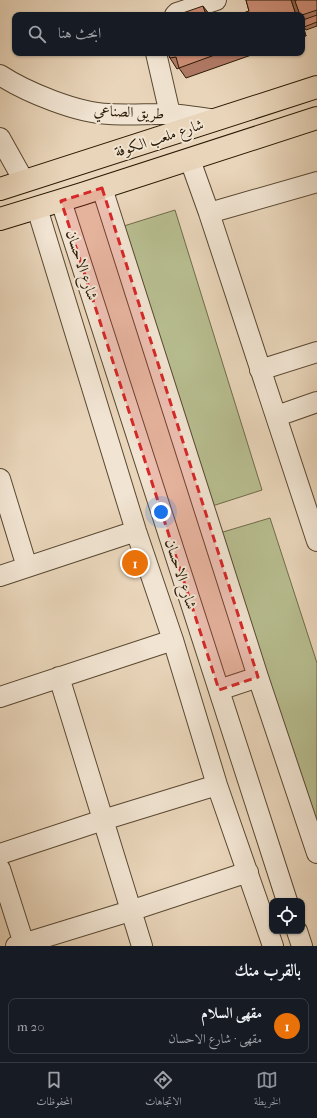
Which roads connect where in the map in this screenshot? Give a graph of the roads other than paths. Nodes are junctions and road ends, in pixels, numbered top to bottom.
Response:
1 (216, 0) edge
2 (181, 12) edge
3 (157, 56) edge
4 (0, 75) edge
5 (317, 87) edge
6 (170, 114) junction
7 (317, 118) edge
8 (216, 120) junction
9 (0, 138) edge
10 (190, 160) junction
11 (24, 181) junction
12 (317, 182) edge
13 (102, 188) junction
14 (0, 189) edge
15 (61, 201) junction
16 (36, 208) junction
17 (210, 213) junction
18 (0, 219) edge
19 (317, 352) edge
20 (260, 370) junction
21 (317, 402) edge
22 (277, 416) junction
23 (0, 479) edge
24 (136, 531) junction
25 (317, 541) edge
26 (27, 567) junction
27 (0, 576) edge
28 (173, 640) junction
29 (59, 677) junction
30 (258, 677) junction
31 (219, 690) junction
32 (0, 697) edge
33 (217, 785) junction
34 (103, 820) junction
35 (317, 853) edge
36 (0, 854) edge
37 (0, 869) edge
38 (248, 872) junction
39 (287, 898) edge
40 (130, 911) junction
41 (268, 916) edge
42 (298, 934) edge
43 (20, 945) edge
44 (142, 946) edge
45 (273, 946) edge
46 (302, 946) edge

1 - 2 street
3 - 6 street
4 - 6 street, طريق الصناعي
5 - 8 main road, شارع ملعب الكوفة
6 - 8 street, طريق الصناعي
7 - 10 main road, شارع ملعب الكوفة
8 - 11 main road, شارع ملعب الكوفة
9 - 11 street
10 - 13 main road, شارع ملعب الكوفة
10 - 17 street
11 - 14 main road, شارع ملعب الكوفة
12 - 17 street
13 - 15 main road, شارع ملعب الكوفة
13 - 30 street
15 - 16 main road, شارع ملعب الكوفة
15 - 31 street, شارع الاحسان
16 - 18 main road, شارع ملعب الكوفة
16 - 24 street
17 - 20 street
19 - 20 street
20 - 22 street
21 - 22 street
22 - 25 street
23 - 26 street
24 - 26 street
24 - 28 street
26 - 27 street
28 - 29 street
28 - 33 street
29 - 32 street
29 - 34 street
30 - 31 street
30 - 35 street
31 - 39 street, شارع الاحسان
33 - 34 street
33 - 38 street
34 - 36 street
34 - 40 street
37 - 43 street
38 - 40 street
38 - 41 street
40 - 43 street
40 - 44 street
41 - 45 street
42 - 46 street

